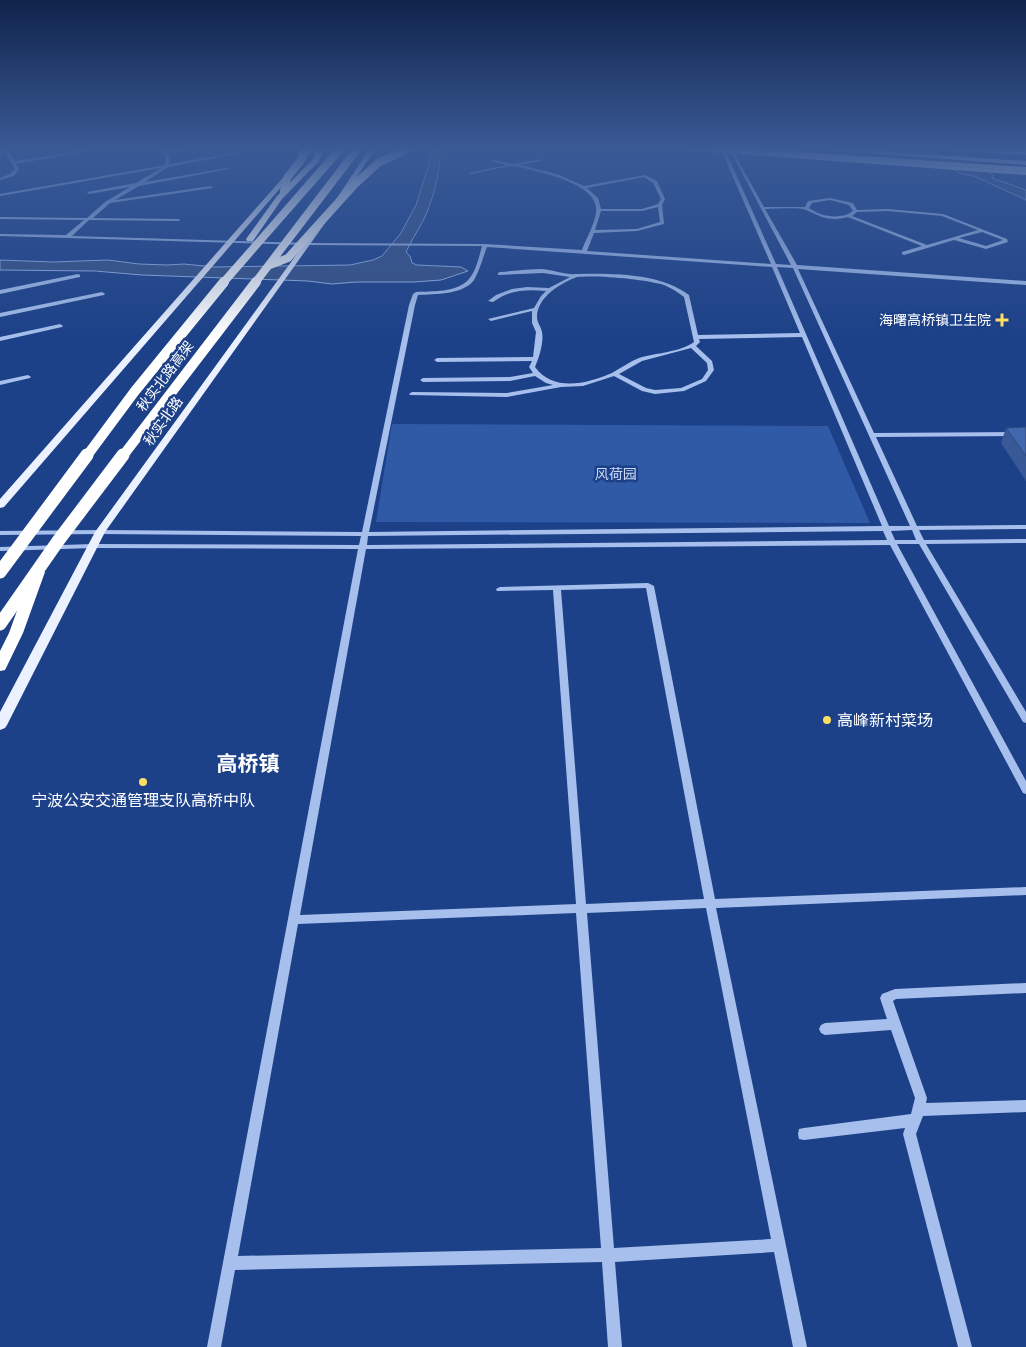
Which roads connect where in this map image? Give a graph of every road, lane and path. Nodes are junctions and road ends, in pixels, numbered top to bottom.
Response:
1 (599, 210) edge
2 (98, 211) edge
3 (257, 211) edge
4 (271, 211) edge
5 (286, 211) edge
6 (310, 211) edge
7 (331, 211) edge
8 (331, 211) edge
9 (661, 211) edge
10 (752, 211) edge
11 (764, 211) edge
12 (809, 211) edge
13 (856, 211) joint
14 (860, 211) edge
15 (897, 211) edge
16 (849, 216) junction
17 (0, 218) edge
18 (88, 219) junction
19 (178, 220) dead end
20 (982, 230) junction
21 (591, 232) junction
22 (0, 235) edge
23 (67, 237) junction
24 (953, 238) junction
25 (230, 241) junction
26 (309, 244) junction
27 (485, 245) junction
28 (926, 246) junction
29 (584, 252) junction
30 (904, 253) dead end
31 (241, 261) junction
32 (774, 265) junction
33 (268, 266) junction
34 (795, 267) junction
35 (500, 274) dead end
36 (78, 276) dead end
37 (577, 276) junction
38 (1026, 283) edge
39 (551, 290) junction
40 (0, 292) edge
41 (102, 294) dead end
42 (490, 301) dead end
43 (535, 309) junction
44 (0, 315) edge
45 (491, 319) dead end
46 (60, 326) dead end
47 (804, 335) junction
48 (698, 336) junction
49 (0, 339) edge
50 (692, 346) junction
51 (536, 359) junction
52 (437, 360) dead end
53 (536, 374) junction
54 (615, 374) junction
55 (28, 376) dead end
56 (423, 380) dead end
57 (0, 383) edge
58 (563, 385) junction
59 (412, 394) dead end
60 (1026, 434) edge
61 (872, 435) junction
62 (0, 505) edge
63 (1026, 527) edge
64 (915, 528) junction
65 (886, 529) junction
66 (100, 532) junction
67 (0, 534) edge
68 (365, 534) junction
69 (892, 542) junction
70 (922, 542) junction
71 (1026, 542) edge
72 (93, 546) junction
73 (364, 547) junction
74 (0, 549) edge
75 (39, 568) junction
76 (1, 571) edge
77 (557, 588) junction
78 (500, 589) dead end
79 (0, 624) edge
80 (0, 666) edge
81 (1026, 720) edge
82 (0, 725) edge
83 (1026, 790) edge
84 (1026, 891) edge
85 (710, 903) junction
86 (580, 909) junction
87 (293, 920) junction
88 (1026, 988) edge
89 (895, 1024) junction
90 (825, 1029) dead end
91 (1026, 1106) edge
92 (917, 1115) junction
93 (804, 1134) dead end
94 (779, 1245) junction
95 (608, 1255) junction
96 (229, 1263) junction
97 (214, 1347) edge
98 (615, 1347) edge
99 (800, 1347) edge
100 (965, 1347) edge

1 - 21 street
2 - 18 street
3 - 25 main road
4 - 31 highway
5 - 31 highway, 秋实北路高架, bridge
6 - 33 highway, 秋实北路高架, bridge
7 - 33 highway, bridge
8 - 26 main road, 秋实北路
9 - 21 street
10 - 32 street
11 - 34 street
12 - 16 street
13 - 14 street
13 - 16 street
15 - 20 street
16 - 28 street
17 - 18 street
18 - 19 street
18 - 23 street
20 - 24 street
20 - 24 street
21 - 29 street
22 - 23 street
23 - 25 street
24 - 28 street
25 - 26 street
25 - 62 main road
26 - 27 street
26 - 66 main road, 秋实北路
27 - 29 street
27 - 68 street
28 - 30 street
29 - 32 street
31 - 76 highway, 秋实北路高架, bridge
32 - 34 street
32 - 47 street
33 - 75 highway, 秋实北路高架, bridge
34 - 38 street
34 - 61 street
35 - 37 street
36 - 40 street
37 - 39 street
37 - 48 street
39 - 42 street
39 - 43 street
41 - 44 street
43 - 45 street
43 - 51 street
46 - 49 street
47 - 48 street
47 - 65 street
48 - 50 street
50 - 54 street
50 - 54 street
51 - 52 street
51 - 53 street
53 - 56 street
53 - 58 street
54 - 58 street
55 - 57 street
58 - 59 street
60 - 61 street
61 - 64 street
63 - 64 street
64 - 65 street
64 - 70 street
65 - 68 street
65 - 69 street
66 - 67 street
66 - 68 street
66 - 72 main road, 秋实北路
68 - 73 street
69 - 70 street
69 - 73 street
69 - 83 street
70 - 71 street
70 - 81 street
72 - 73 street
72 - 74 street
72 - 82 main road, 秋实北路
73 - 87 street
75 - 79 highway, 秋实北路高架, bridge
75 - 80 highway, bridge
77 - 78 street
77 - 85 street
77 - 86 street
84 - 85 street
85 - 86 street
85 - 94 street
86 - 87 street
86 - 95 street
87 - 96 street
88 - 89 street
89 - 90 street
89 - 92 street
91 - 92 street
92 - 93 street
92 - 100 street
94 - 95 street
94 - 99 street
95 - 96 street
95 - 98 street
96 - 97 street

